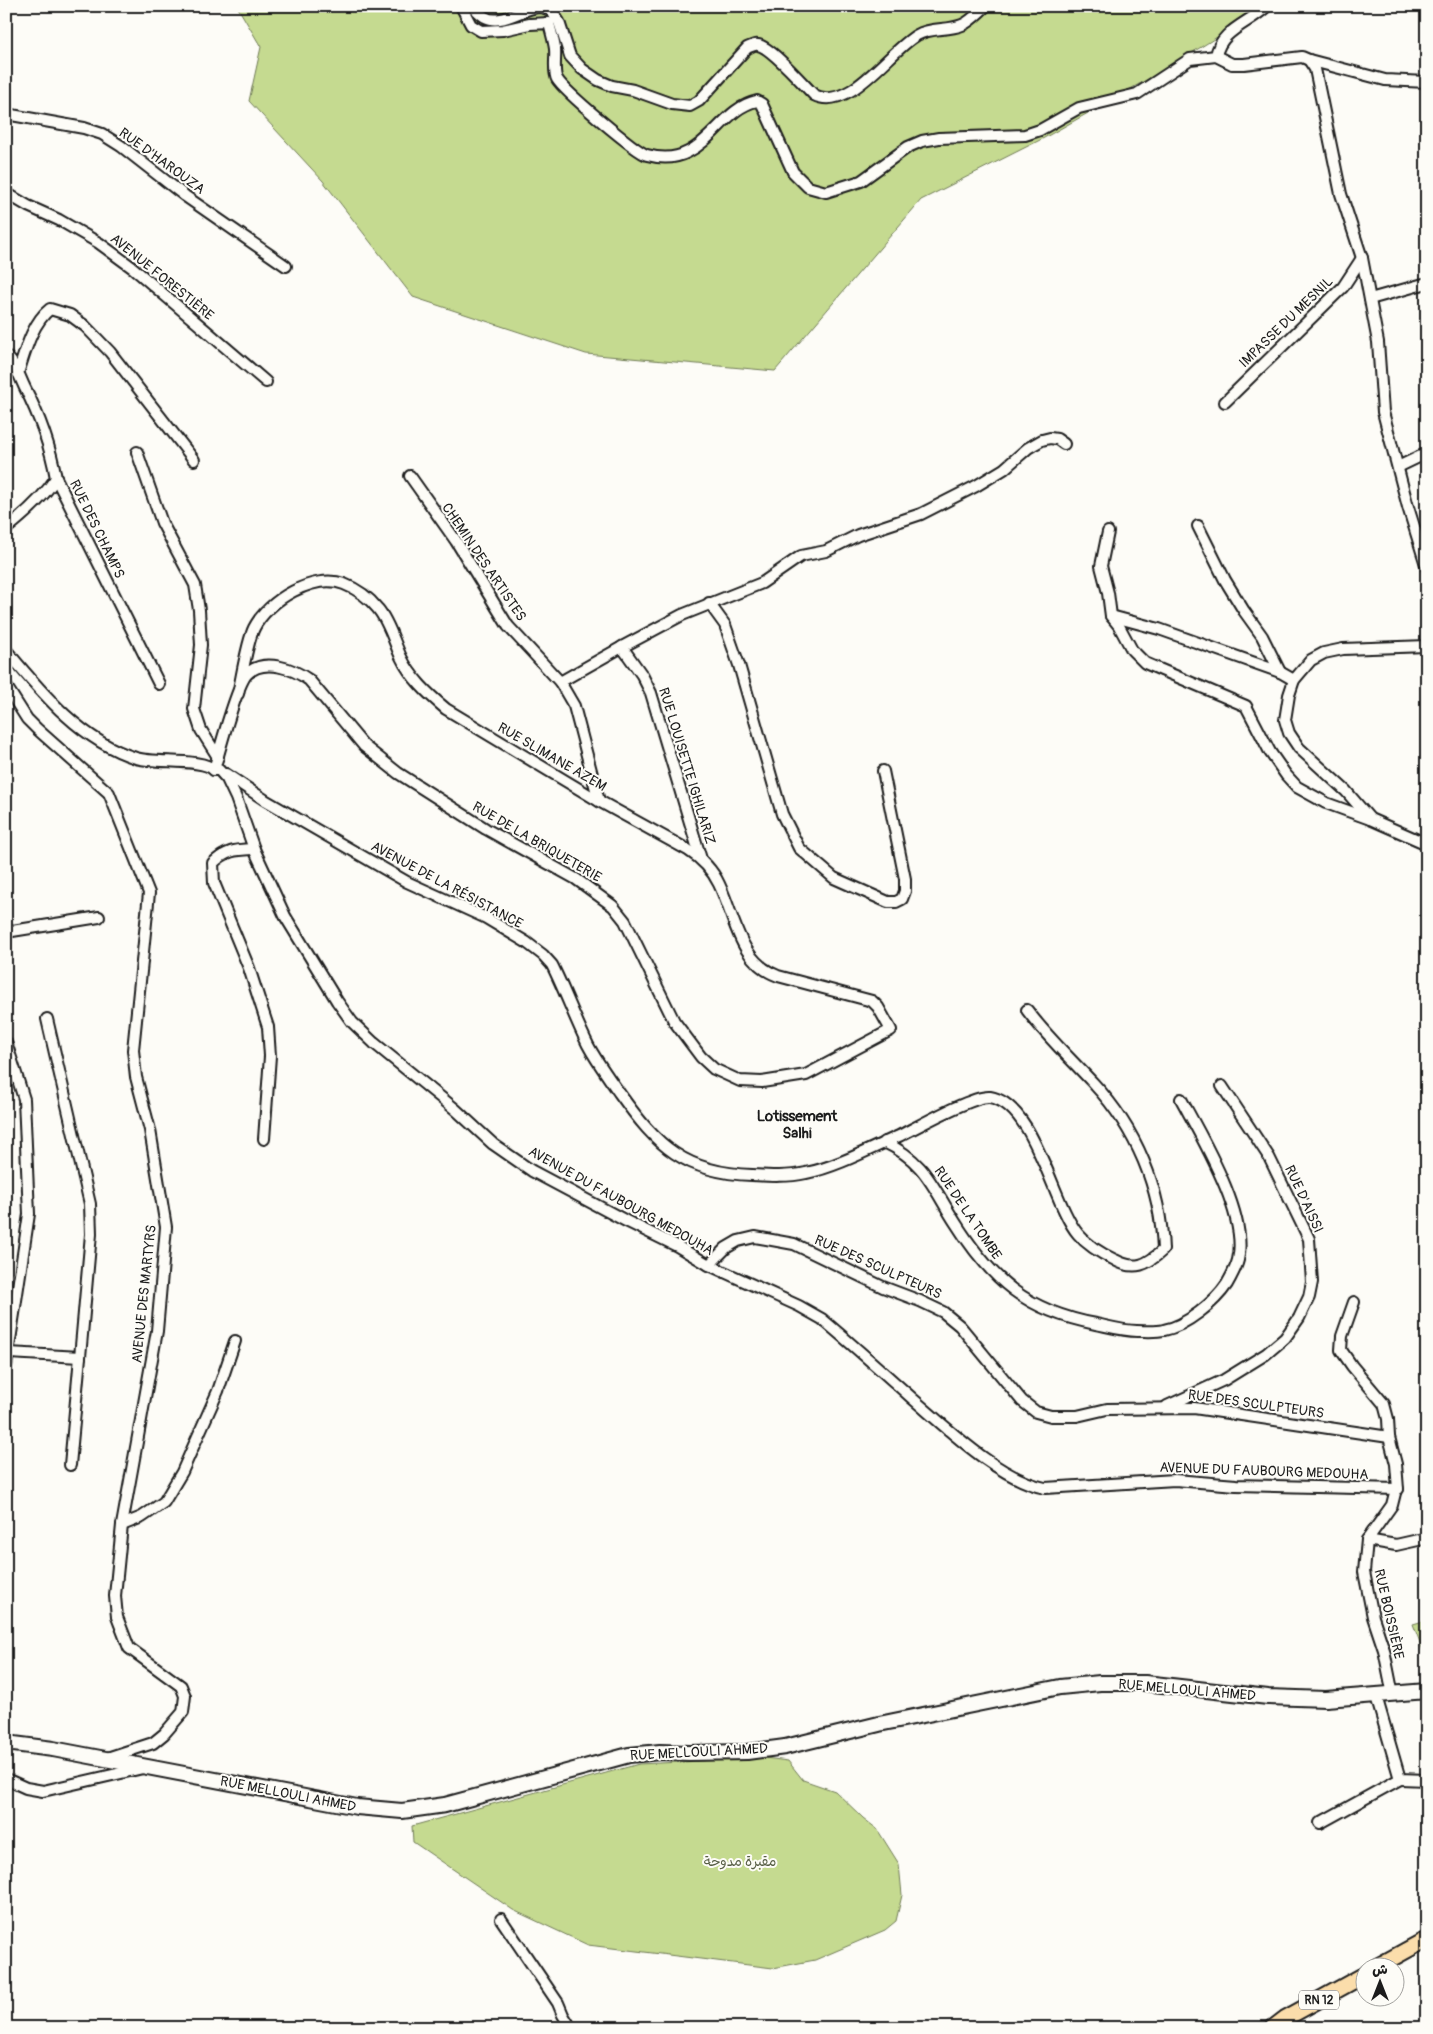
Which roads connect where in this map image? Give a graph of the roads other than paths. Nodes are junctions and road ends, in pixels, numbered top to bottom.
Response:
1 (460, 6) edge
2 (472, 6) edge
3 (986, 6) edge
4 (1267, 6) edge
5 (1216, 56) junction
6 (1309, 60) junction
7 (1427, 82) edge
8 (6, 114) edge
9 (6, 193) edge
10 (1362, 258) junction
11 (286, 266) dead end
12 (1427, 283) edge
13 (1370, 299) junction
14 (6, 356) edge
15 (18, 373) junction
16 (266, 382) dead end
17 (1225, 402) dead end
18 (1064, 444) dead end
19 (137, 452) dead end
20 (1427, 454) edge
21 (194, 460) dead end
22 (1398, 467) junction
23 (410, 476) dead end
24 (56, 478) junction
25 (1198, 526) dead end
26 (6, 529) edge
27 (1108, 532) dead end
28 (1427, 568) edge
29 (709, 603) junction
30 (1111, 616) junction
31 (1427, 646) edge
32 (622, 647) junction
33 (6, 650) edge
34 (1280, 672) junction
35 (1294, 680) junction
36 (560, 682) junction
37 (159, 684) dead end
38 (6, 686) edge
39 (238, 694) junction
40 (218, 757) junction
41 (216, 770) junction
42 (883, 771) dead end
43 (599, 801) junction
44 (1370, 819) junction
45 (1427, 844) edge
46 (254, 849) junction
47 (701, 859) junction
48 (99, 917) dead end
49 (6, 932) edge
50 (1027, 1010) dead end
51 (47, 1019) dead end
52 (890, 1030) joint
53 (6, 1042) edge
54 (1222, 1086) dead end
55 (1181, 1099) dead end
56 (264, 1139) dead end
57 (884, 1142) junction
58 (708, 1265) junction
59 (1354, 1302) dead end
60 (235, 1341) dead end
61 (9, 1353) junction
62 (80, 1358) junction
63 (6, 1367) edge
64 (1162, 1408) junction
65 (1389, 1437) junction
66 (70, 1465) dead end
67 (1398, 1489) junction
68 (122, 1525) junction
69 (1427, 1538) edge
70 (1367, 1540) junction
71 (1427, 1691) edge
72 (1393, 1695) junction
73 (1376, 1696) junction
74 (6, 1743) edge
75 (105, 1759) junction
76 (147, 1767) junction
77 (6, 1779) edge
78 (1400, 1779) junction
79 (1427, 1780) edge
80 (1320, 1823) dead end
81 (501, 1919) dead end
82 (1427, 1939) edge
83 (1396, 1956) edge
84 (1356, 1980) edge
85 (571, 2028) edge
86 (1273, 2028) edge

1 - 5 street
2 - 3 street
4 - 5 street
5 - 6 street
6 - 7 street
6 - 10 street
8 - 11 street, RUE D'HAROUZA
9 - 16 street, AVENUE FORESTIÈRE
10 - 13 street
10 - 17 street, IMPASSE DU MESNIL
12 - 13 street
13 - 22 street
14 - 15 street, RUE DES CHAMPS
15 - 21 street
15 - 24 street, RUE DES CHAMPS
18 - 29 street
19 - 40 street
20 - 22 street
22 - 28 street
23 - 36 street, CHEMIN DES ARTISTES
24 - 26 street
24 - 37 street, RUE DES CHAMPS
25 - 34 street
27 - 30 street
29 - 32 street
29 - 42 street
30 - 34 street
30 - 44 street
31 - 35 street
32 - 36 street
32 - 47 street, RUE LOUISETTE IGHILARIZ
33 - 41 street
34 - 35 street
35 - 44 street
36 - 43 street
38 - 68 street, AVENUE DES MARTYRS
39 - 40 street, RUE DE LA BRIQUETERIE
39 - 43 street, RUE SLIMANE AZEM
39 - 52 street, RUE DE LA BRIQUETERIE
40 - 41 street, RUE DE LA BRIQUETERIE
41 - 46 street, AVENUE DU FAUBOURG MEDOUHA
41 - 57 street, AVENUE DE LA RÉSISTANCE
43 - 47 street, RUE SLIMANE AZEM
44 - 45 street
46 - 56 street
46 - 58 street, AVENUE DU FAUBOURG MEDOUHA
47 - 52 street, RUE SLIMANE AZEM
48 - 49 street
50 - 57 street, AVENUE DE LA RÉSISTANCE
51 - 62 street
53 - 61 street
54 - 64 street, RUE D'AISSI
55 - 57 street, RUE DE LA TOMBE
58 - 64 street, RUE DES SCULPTEURS
58 - 67 street, AVENUE DU FAUBOURG MEDOUHA
59 - 65 street
60 - 68 street
61 - 62 street
61 - 63 street
62 - 66 street
64 - 65 street, RUE DES SCULPTEURS
65 - 67 street
67 - 70 street
68 - 75 street, AVENUE DES MARTYRS
69 - 70 street
70 - 72 street, RUE BOISSIÈRE
71 - 72 street, RUE MELLOULI AHMED
72 - 73 street, RUE MELLOULI AHMED
73 - 76 street, RUE MELLOULI AHMED
73 - 78 street
74 - 75 street, RUE MELLOULI AHMED
75 - 76 street, RUE MELLOULI AHMED
76 - 77 street
78 - 79 street
78 - 80 street
81 - 85 street
82 - 83 main road
84 - 86 main road, RN 12

